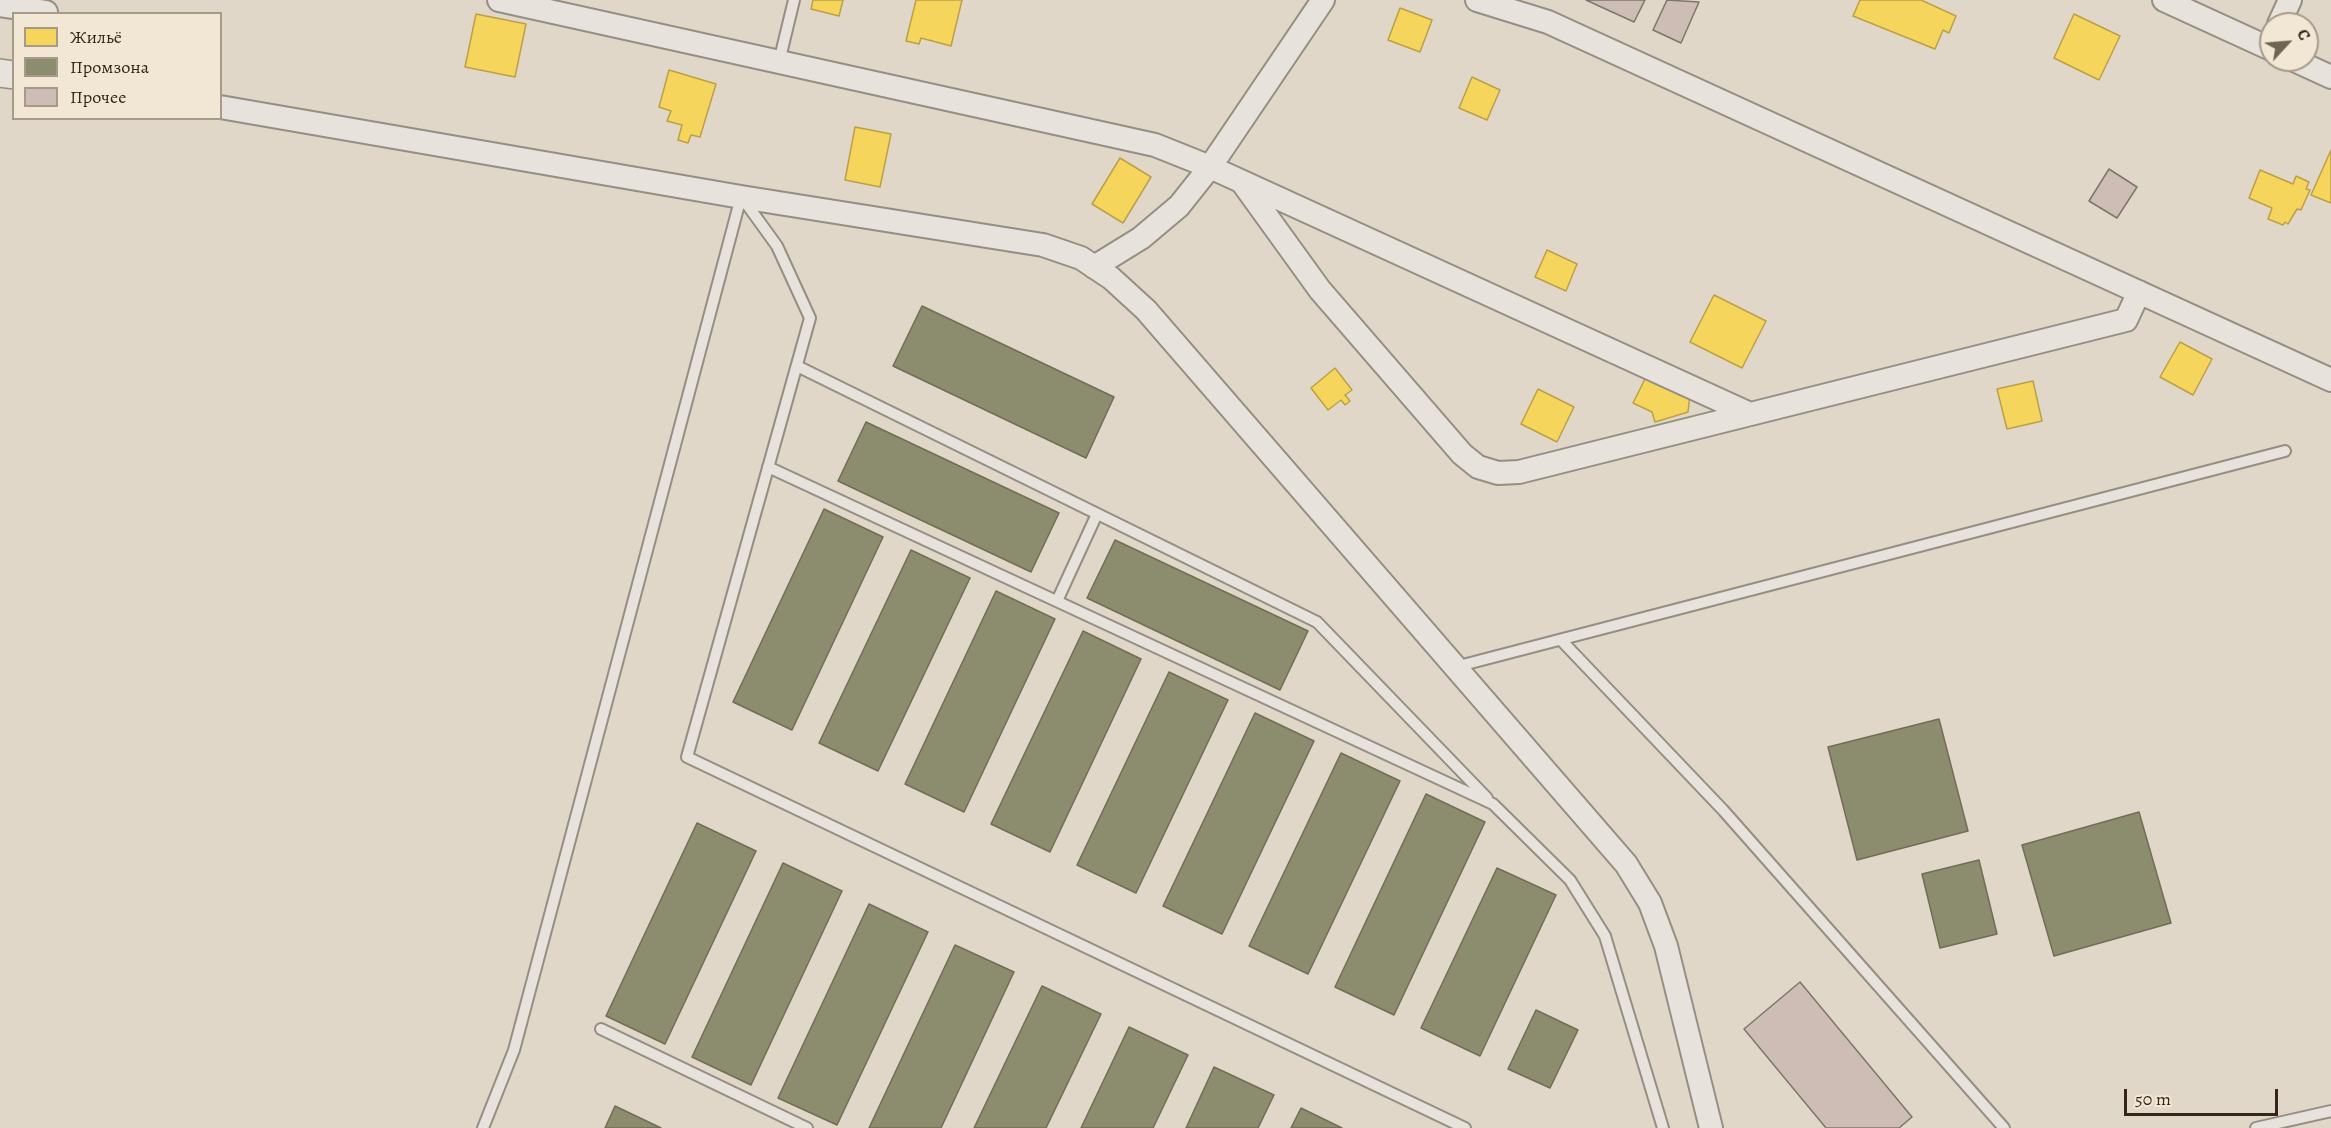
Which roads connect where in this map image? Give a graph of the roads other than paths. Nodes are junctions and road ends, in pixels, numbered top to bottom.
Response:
1 (499, 0) edge
2 (794, 0) edge
3 (1323, 0) edge
4 (1477, 0) edge
5 (2164, 0) edge
6 (0, 5) edge
7 (46, 9) edge
8 (2259, 41) edge
9 (779, 62) junction
10 (222, 107) edge
11 (1210, 167) junction
12 (1242, 182) junction
13 (741, 197) junction
14 (1094, 267) junction
15 (2139, 292) junction
16 (797, 366) junction
17 (2331, 380) edge
18 (1750, 414) junction
19 (2285, 451) dead end
20 (768, 467) junction
21 (1096, 514) junction
22 (1057, 602) junction
23 (1561, 640) junction
24 (1455, 668) junction
25 (1493, 804) junction
26 (601, 1029) dead end
27 (2331, 1111) edge
28 (483, 1128) edge
29 (807, 1128) edge
30 (1465, 1128) edge
31 (1663, 1128) edge
32 (1711, 1128) edge
33 (2004, 1128) edge
34 (2256, 1128) edge

1 - 9 street
2 - 9 lane
3 - 11 street
4 - 15 street
5 - 8 street
6 - 7 street
9 - 11 street
10 - 13 street
11 - 12 street
11 - 14 street
12 - 18 street
12 - 18 street
13 - 14 street
13 - 16 lane
13 - 28 lane
14 - 24 street
15 - 17 street
15 - 18 street
16 - 20 lane
16 - 21 lane
19 - 23 lane
20 - 22 lane
20 - 30 lane
21 - 22 lane
21 - 25 lane
22 - 25 lane
23 - 24 lane
23 - 33 lane
24 - 32 street
25 - 31 lane
26 - 29 lane
27 - 34 lane

